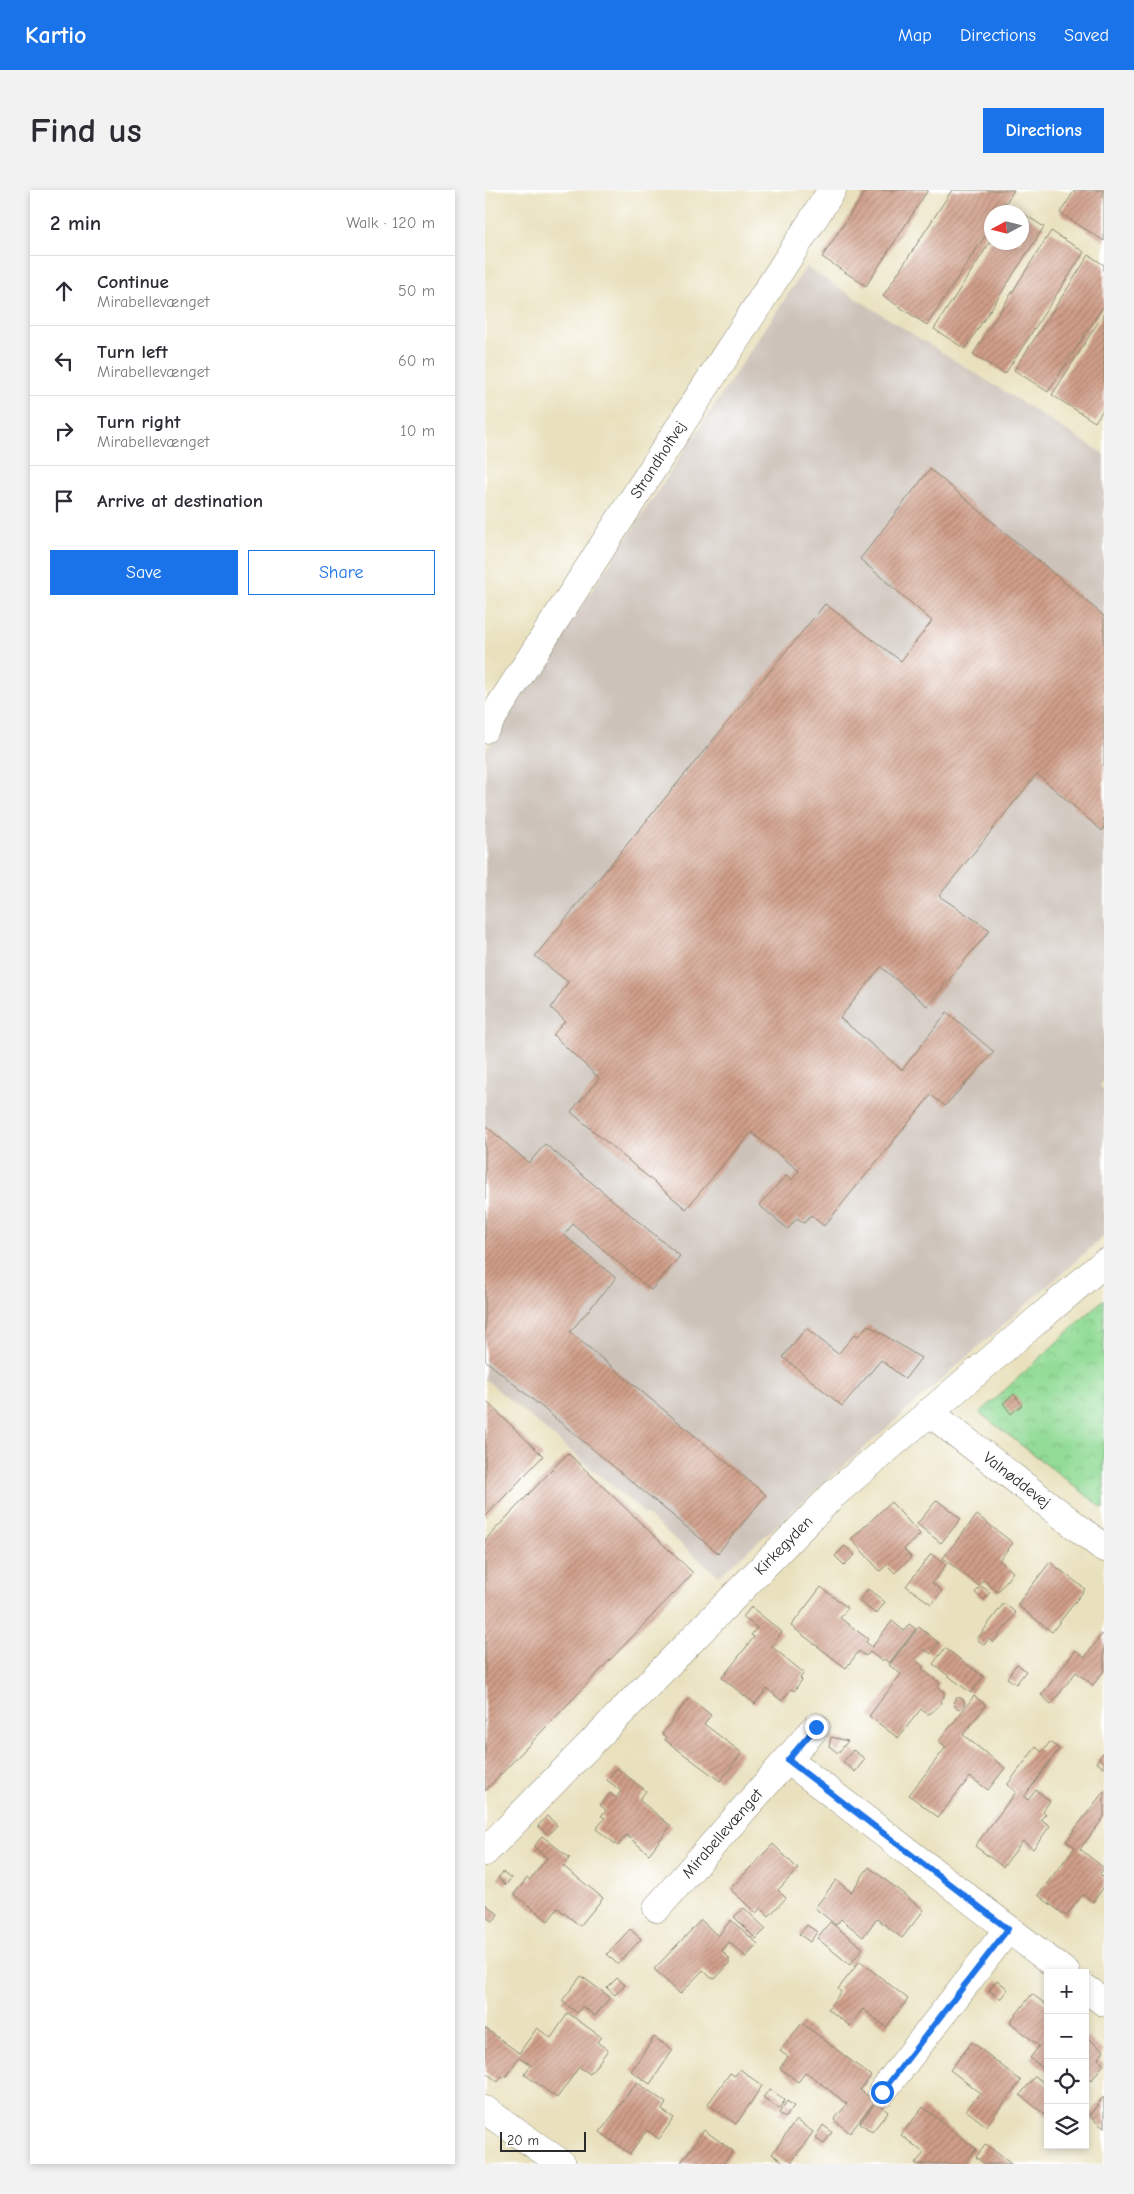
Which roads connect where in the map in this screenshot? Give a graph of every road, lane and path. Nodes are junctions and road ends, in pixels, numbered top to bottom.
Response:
1 (832, 190) edge
2 (485, 729) edge
3 (1104, 1263) edge
4 (929, 1412) junction
5 (1104, 1548) edge
6 (816, 1727) dead end
7 (788, 1760) junction
8 (485, 1852) edge
9 (657, 1908) dead end
10 (1008, 1929) junction
11 (1061, 1969) edge
12 (1089, 1991) edge
13 (1104, 2002) edge
14 (882, 2092) dead end
15 (485, 2110) edge
16 (562, 2164) edge

1 - 2 street, Strandholtvej
3 - 4 street, Kirkegyden
4 - 5 street, Valnøddevej
4 - 8 street, Kirkegyden
6 - 7 street, Mirabellevænget
7 - 9 street, Mirabellevænget
7 - 10 street
10 - 11 street
10 - 14 street
12 - 13 street
15 - 16 street

